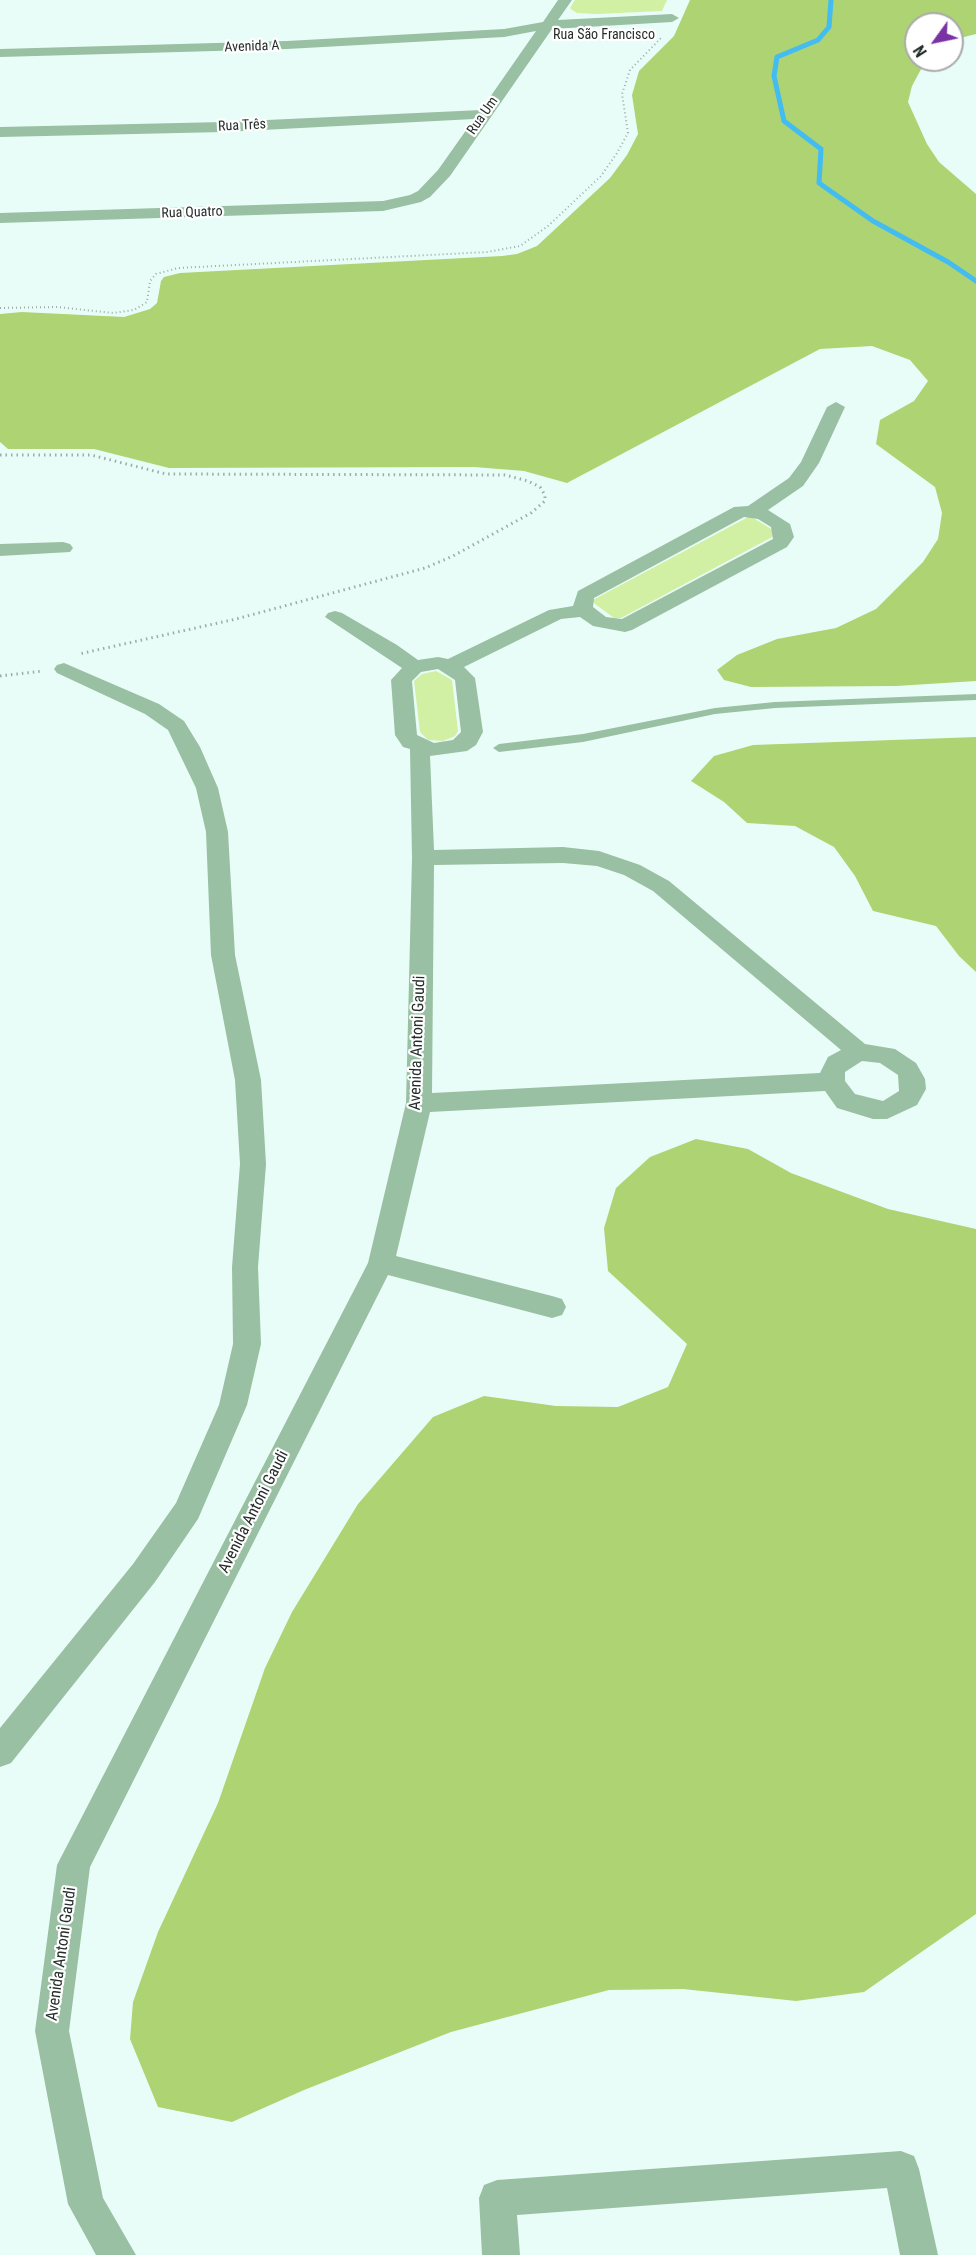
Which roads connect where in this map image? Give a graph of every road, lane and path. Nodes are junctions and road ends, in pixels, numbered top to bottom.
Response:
1 (565, 0) edge
2 (680, 0) edge
3 (672, 18) junction
4 (545, 30) junction
5 (631, 35) dead end
6 (664, 35) joint
7 (0, 53) edge
8 (483, 114) junction
9 (0, 132) edge
10 (383, 206) joint
11 (0, 218) edge
12 (0, 308) edge
13 (836, 407) dead end
14 (0, 455) edge
15 (752, 512) junction
16 (63, 548) dead end
17 (0, 550) edge
18 (584, 610) junction
19 (335, 617) dead end
20 (450, 666) junction
21 (414, 667) junction
22 (63, 669) junction
23 (0, 676) edge
24 (976, 697) edge
25 (421, 748) junction
26 (499, 748) dead end
27 (423, 858) junction
28 (859, 1052) junction
29 (832, 1082) junction
30 (419, 1103) junction
31 (381, 1263) junction
32 (552, 1307) dead end
33 (0, 1752) edge
34 (117, 2255) edge
35 (501, 2255) edge
36 (919, 2255) edge

1 - 4 street, Rua Um
2 - 3 street, Rua São Francisco
3 - 4 street
3 - 6 street, Rua São Francisco
4 - 5 street, Rua São Francisco
4 - 7 street, Avenida A
4 - 8 street, Rua Um
6 - 12 path
8 - 9 street, Rua Três
8 - 10 street, Rua Um
10 - 11 street, Rua Quatro
13 - 15 street
14 - 22 path
15 - 18 street
15 - 18 street
16 - 17 street
18 - 20 street
19 - 21 street
20 - 21 street
20 - 25 street
21 - 25 street
22 - 23 path
22 - 33 street
24 - 26 lane
25 - 27 street, Avenida Antoni Gaudi
27 - 28 street
27 - 30 street, Avenida Antoni Gaudi
28 - 29 street
28 - 29 street
29 - 30 street
30 - 31 street, Avenida Antoni Gaudi
31 - 32 street
31 - 34 street, Avenida Antoni Gaudi
35 - 36 street

